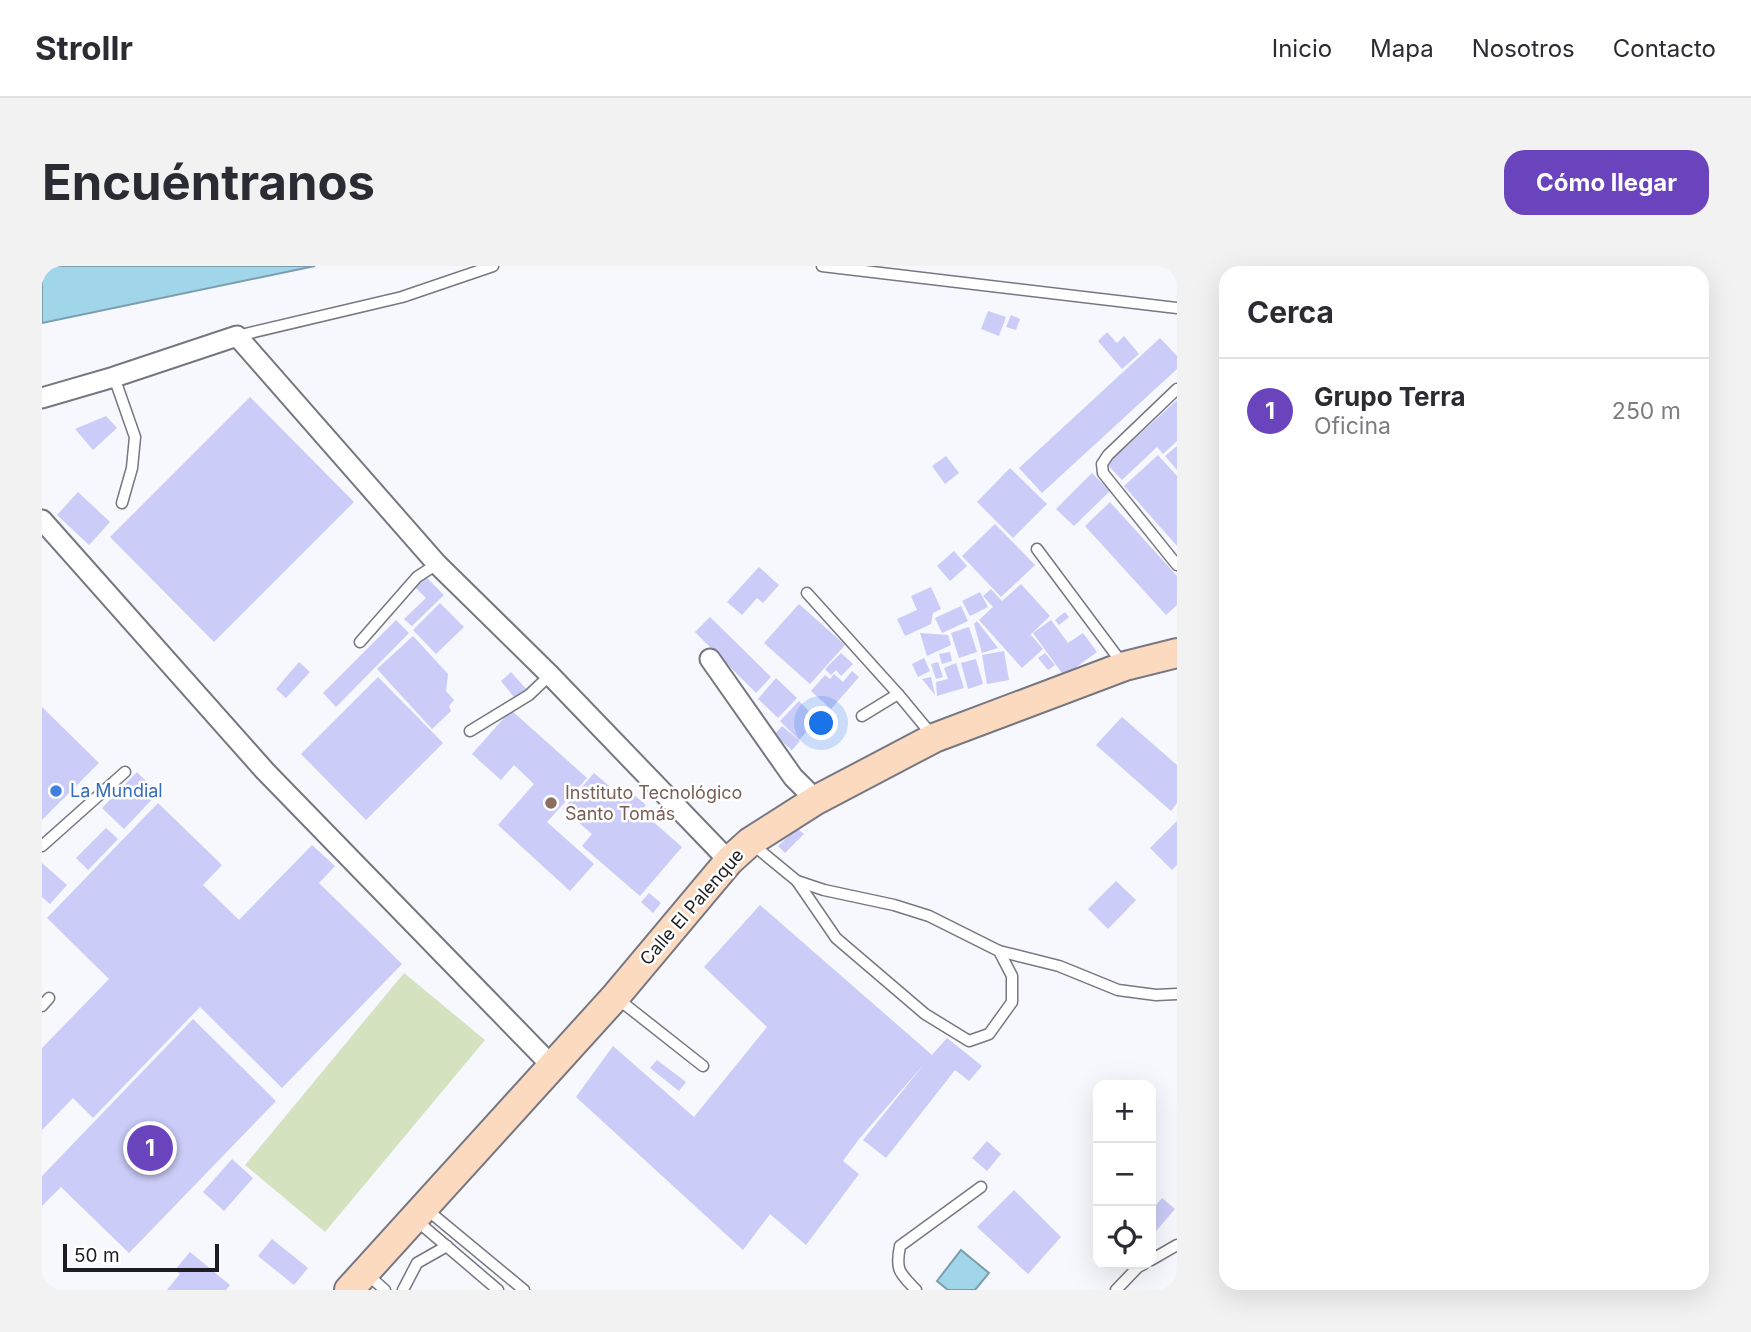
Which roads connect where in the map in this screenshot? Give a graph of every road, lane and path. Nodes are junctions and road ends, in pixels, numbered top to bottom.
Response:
1 (493, 266) edge
2 (822, 266) edge
3 (1177, 308) edge
4 (237, 336) junction
5 (114, 377) junction
6 (1177, 389) edge
7 (42, 398) edge
8 (122, 503) dead end
9 (42, 520) edge
10 (1037, 549) dead end
11 (437, 564) junction
12 (1177, 565) edge
13 (807, 593) dead end
14 (360, 642) dead end
15 (1177, 653) edge
16 (710, 659) dead end
17 (1125, 666) junction
18 (550, 676) junction
19 (898, 694) junction
20 (862, 716) dead end
21 (470, 731) dead end
22 (934, 738) junction
23 (125, 772) dead end
24 (816, 800) junction
25 (750, 842) junction
26 (42, 846) edge
27 (729, 861) junction
28 (797, 881) junction
29 (999, 951) junction
30 (1177, 994) edge
31 (615, 997) junction
32 (552, 1066) junction
33 (702, 1066) dead end
34 (981, 1187) dead end
35 (419, 1213) junction
36 (1177, 1245) edge
37 (447, 1246) junction
38 (1156, 1257) edge
39 (1136, 1269) edge
40 (362, 1286) edge
41 (403, 1290) edge
42 (498, 1290) edge
43 (524, 1290) edge
44 (916, 1290) edge
45 (1116, 1290) edge

1 - 4 lane
2 - 3 lane
4 - 5 street
4 - 11 street
5 - 7 street
5 - 8 lane
6 - 12 lane
9 - 32 street
10 - 17 lane
11 - 14 lane
11 - 18 street
13 - 19 lane
15 - 17 street, Calle El Palenque
16 - 24 street
17 - 22 street, Calle El Palenque
18 - 21 lane
18 - 27 street
19 - 20 lane
19 - 22 lane
22 - 24 street, Calle El Palenque
23 - 26 lane
24 - 25 street, Calle El Palenque
25 - 27 street, Calle El Palenque
25 - 28 lane
27 - 31 street, Calle El Palenque
28 - 29 lane
28 - 29 lane
29 - 30 lane
31 - 32 street, Calle El Palenque
31 - 33 lane
32 - 35 street, Calle El Palenque
34 - 44 lane
35 - 37 lane
35 - 40 street, Calle El Palenque
35 - 43 lane
36 - 38 lane
37 - 41 lane
37 - 42 lane
39 - 45 lane

